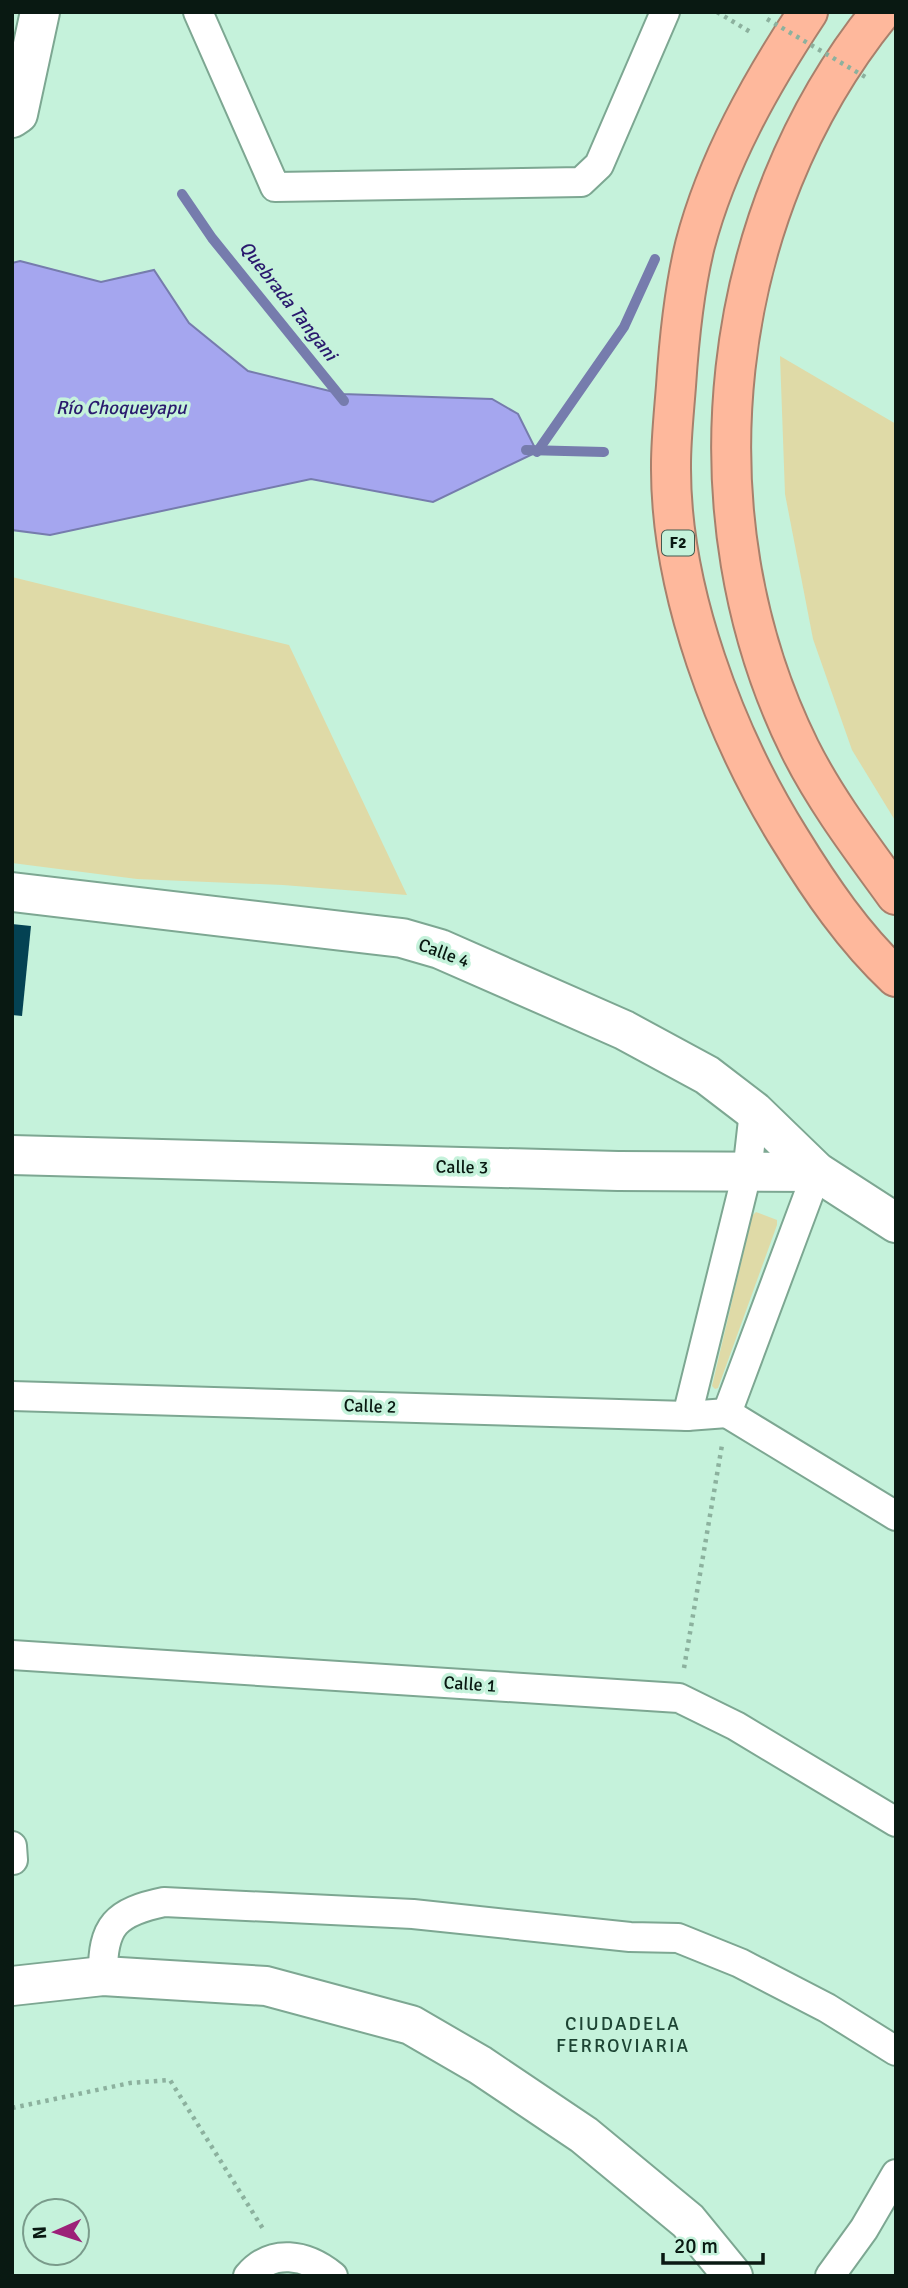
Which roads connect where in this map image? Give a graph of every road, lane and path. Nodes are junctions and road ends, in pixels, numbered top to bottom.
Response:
1 (40, 12) edge
2 (198, 12) edge
3 (666, 12) edge
4 (717, 12) edge
5 (808, 12) edge
6 (881, 12) edge
7 (762, 27) dead end
8 (758, 36) dead end
9 (867, 78) dead end
10 (12, 118) edge
11 (12, 892) edge
12 (896, 895) edge
13 (896, 977) edge
14 (754, 1111) junction
15 (12, 1156) edge
16 (817, 1172) junction
17 (747, 1173) junction
18 (896, 1223) edge
19 (12, 1396) edge
20 (727, 1413) junction
21 (687, 1416) junction
22 (896, 1516) edge
23 (12, 1655) edge
24 (679, 1698) junction
25 (896, 1822) edge
26 (12, 1846) edge
27 (13, 1860) edge
28 (103, 1976) junction
29 (12, 1986) edge
30 (896, 2051) edge
31 (12, 2108) edge
32 (896, 2174) edge
33 (281, 2256) junction
34 (248, 2276) edge
35 (333, 2276) edge
36 (733, 2276) edge
37 (830, 2276) edge

1 - 10 street
2 - 3 street
4 - 8 path
5 - 13 highway, F2
6 - 12 highway
7 - 9 path, bridge
11 - 14 street, Calle 4
14 - 16 street, Calle 4
14 - 17 street
15 - 17 street, Calle 3
16 - 17 street, Calle 3
16 - 18 street
16 - 20 street
17 - 21 street
19 - 21 street, Calle 2
20 - 21 street, Calle 2
20 - 22 street
20 - 24 path
23 - 24 street, Calle 1
24 - 25 street, Calle 1
26 - 27 street
28 - 29 street
28 - 30 street
28 - 36 street
31 - 33 path
32 - 37 street
33 - 34 street
33 - 35 street

